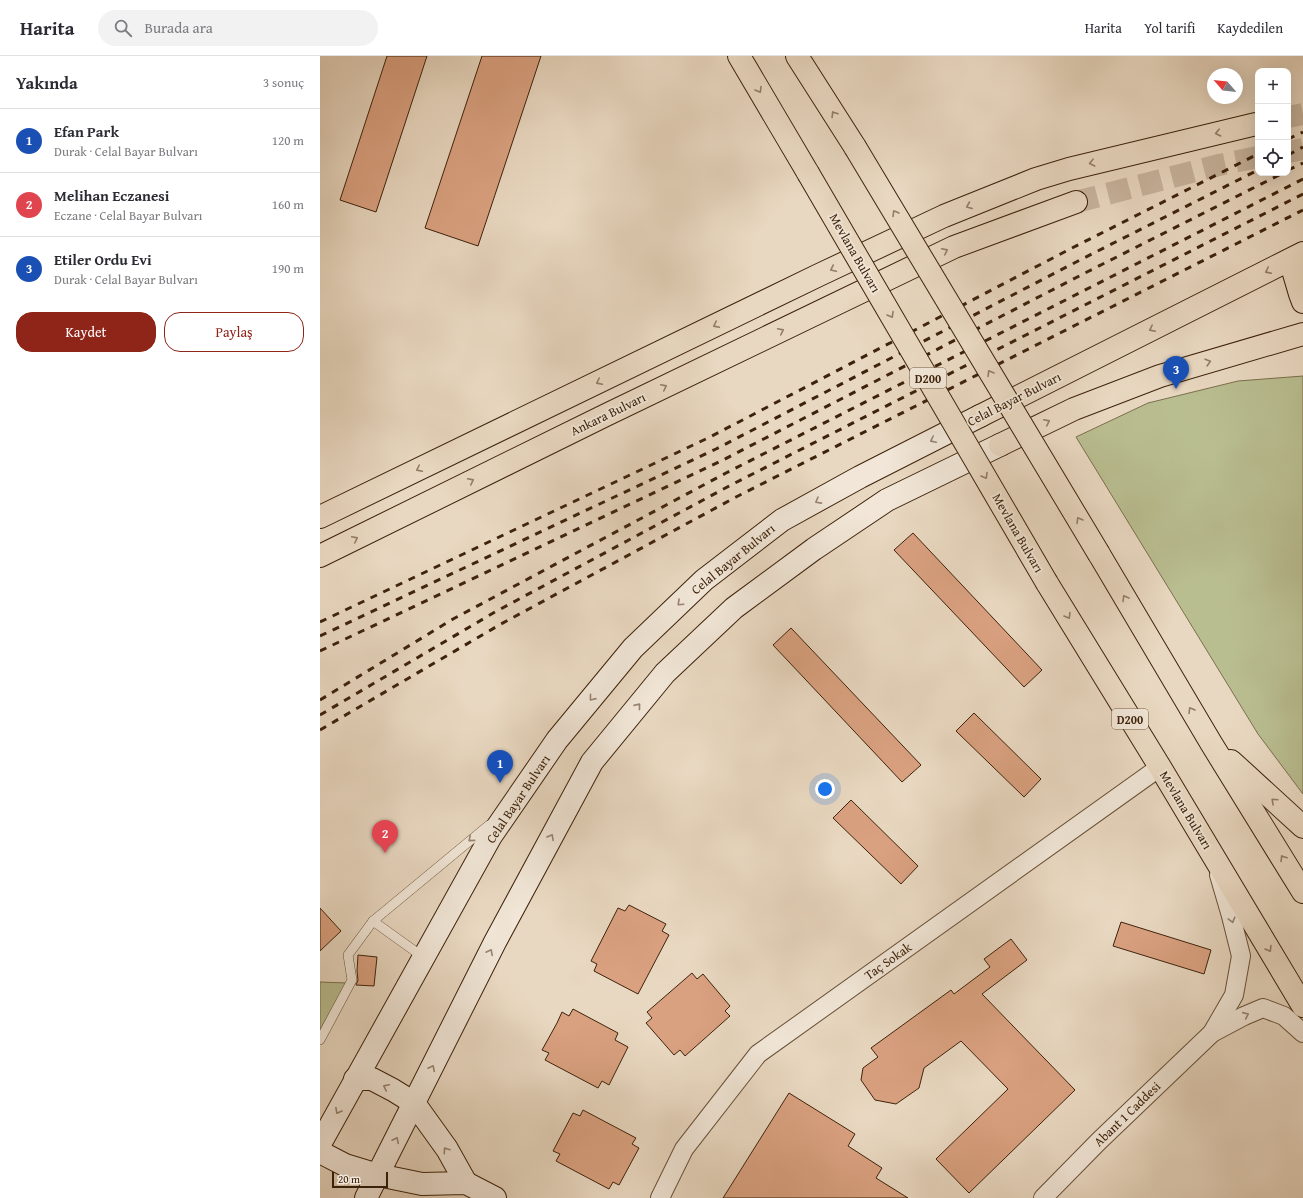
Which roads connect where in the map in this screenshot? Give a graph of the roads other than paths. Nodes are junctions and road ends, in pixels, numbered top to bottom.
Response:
1 (739, 56) edge
2 (797, 56) edge
3 (1255, 124) edge
4 (1076, 202) tunnel mouth
5 (1297, 256) edge
6 (1303, 302) edge
7 (1303, 334) edge
8 (320, 517) edge
9 (320, 556) edge
10 (1211, 743) junction
11 (1160, 767) junction
12 (512, 806) junction
13 (1303, 827) edge
14 (1213, 855) junction
15 (1303, 892) edge
16 (373, 921) junction
17 (424, 957) junction
18 (1303, 1006) edge
19 (1212, 1033) junction
20 (1303, 1033) edge
21 (320, 1040) edge
22 (356, 1079) junction
23 (414, 1103) junction
24 (320, 1144) edge
25 (320, 1152) edge
26 (378, 1175) junction
27 (466, 1183) junction
28 (366, 1198) edge
29 (495, 1198) edge
30 (660, 1198) edge
31 (1043, 1198) edge

1 -> 11 main road, Mevlana Bulvarı / D200, bridge
10 -> 2 main road, bridge
3 -> 8 main road
9 -> 4 main road, Ankara Bulvarı
5 - 6 main road
5 -> 12 main road, Celal Bayar Bulvarı
23 -> 7 main road
13 -> 10 main road
15 -> 10 main road
11 - 14 main road, Mevlana Bulvarı / D200
11 - 30 street, Taç Sokak
12 -> 16 lane
12 - 17 main road, Celal Bayar Bulvarı
14 -> 18 main road, Mevlana Bulvarı / D200
14 -> 19 street, Abant 1 Caddesi
16 - 17 lane
16 - 21 lane
17 - 22 main road, Celal Bayar Bulvarı
19 -> 20 street, Abant 1 Caddesi
19 - 31 street, Abant 1 Caddesi
23 -> 22 main road
22 -> 24 main road, Celal Bayar Bulvarı
26 -> 23 main road
27 -> 23 main road
25 - 26 main road
26 - 27 main road
26 - 28 main road
27 - 29 main road

